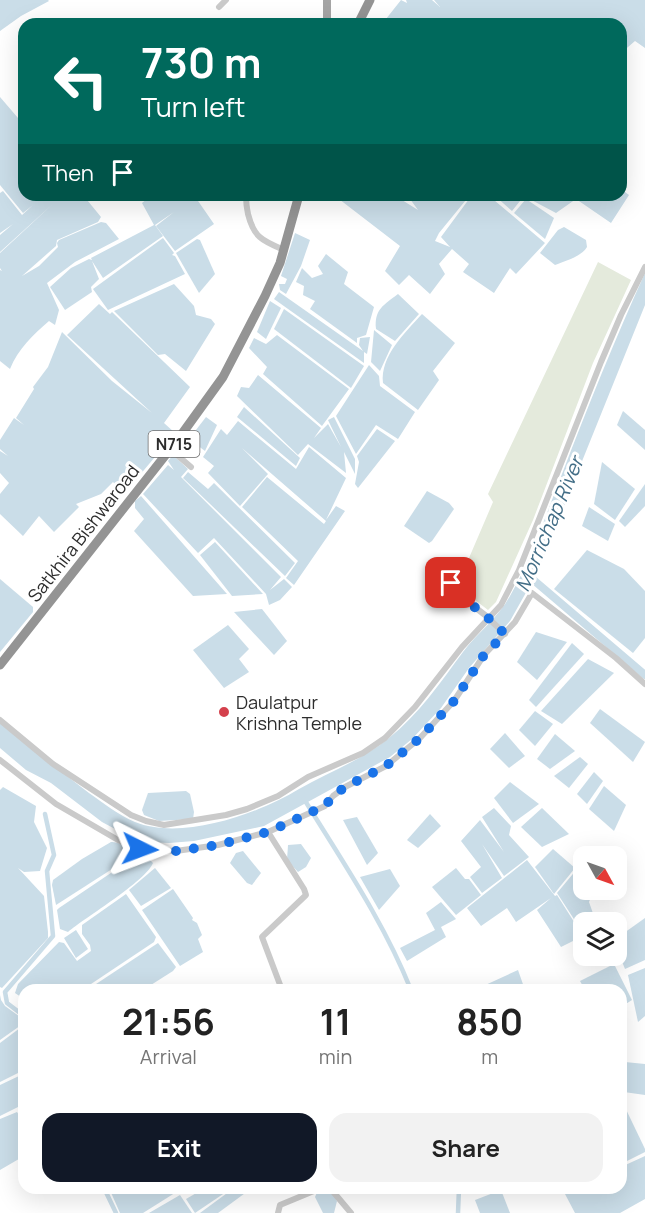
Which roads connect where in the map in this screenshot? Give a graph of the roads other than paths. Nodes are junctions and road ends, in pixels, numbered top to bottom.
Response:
1 (226, 0) edge
2 (327, 0) edge
3 (370, 0) edge
4 (219, 7) dead end
5 (327, 18) edge
6 (361, 18) edge
7 (245, 201) edge
8 (297, 201) edge
9 (284, 250) junction
10 (645, 267) edge
11 (170, 449) junction
12 (192, 467) dead end
13 (456, 572) dead end
14 (489, 618) junction
15 (504, 633) junction
16 (0, 665) edge
17 (645, 684) edge
18 (0, 720) edge
19 (0, 760) edge
20 (268, 832) junction
21 (280, 984) edge
22 (303, 1194) edge
23 (335, 1194) edge
24 (278, 1213) edge
25 (351, 1213) edge

1 - 4 street
2 - 5 main road
3 - 6 highway
7 - 9 street
8 - 9 highway, Satkhira Bishwaroad / N715
9 - 11 highway, Satkhira Bishwaroad / N715
10 - 14 street
11 - 12 street
11 - 16 highway, Satkhira Bishwaroad / N715
13 - 14 street
14 - 15 street
14 - 18 street
15 - 17 street
15 - 20 street
19 - 20 street
20 - 21 street
22 - 24 street
23 - 25 street

